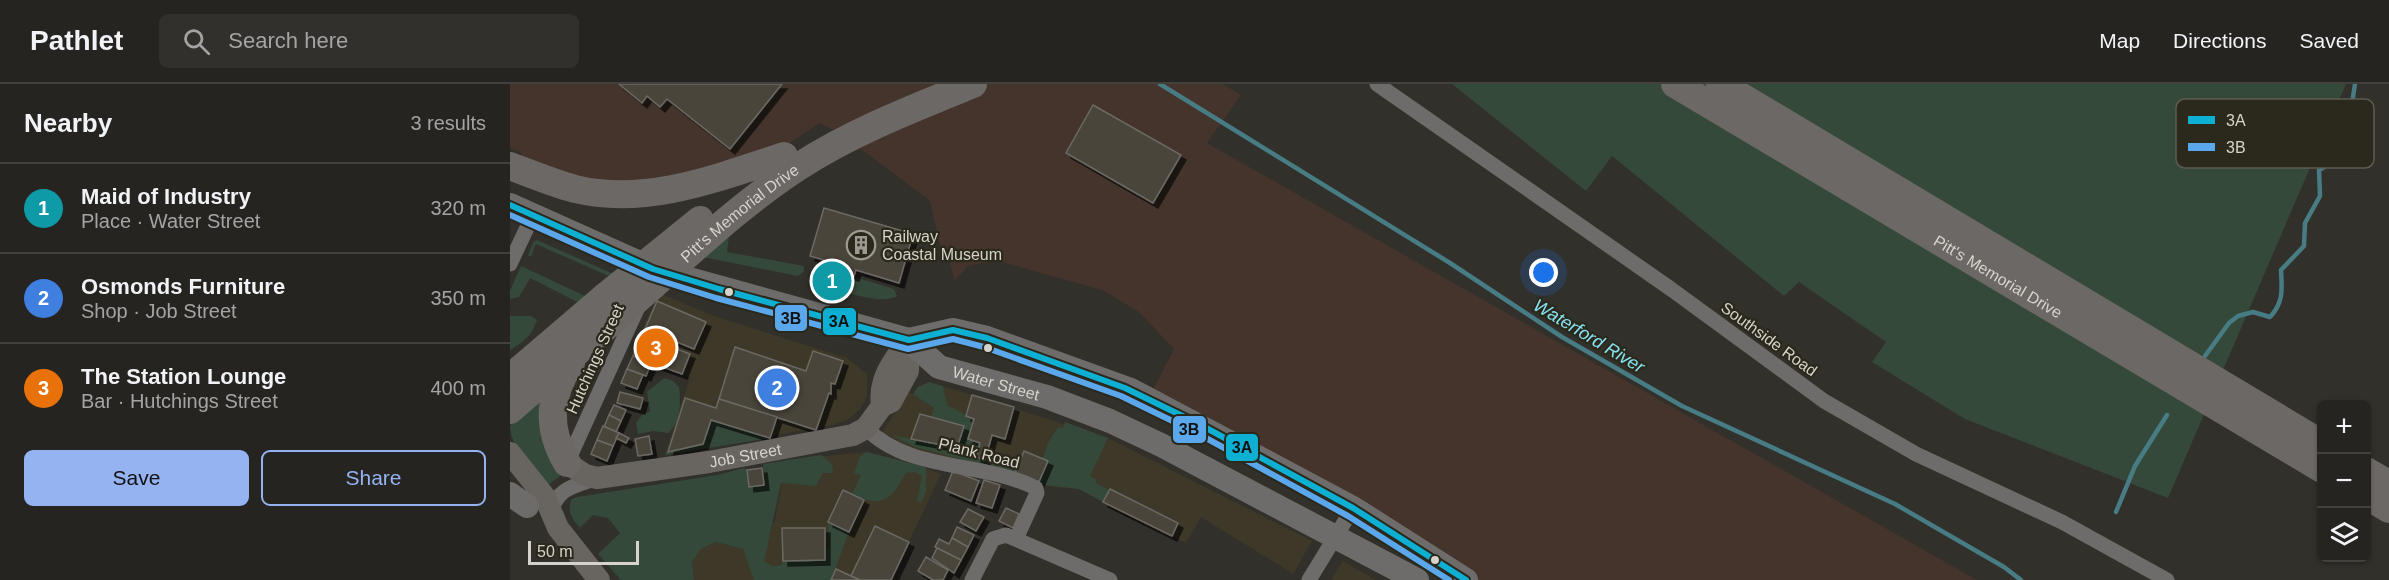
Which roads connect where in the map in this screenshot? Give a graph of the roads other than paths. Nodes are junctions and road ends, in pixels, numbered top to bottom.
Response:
1 (927, 84) edge
2 (973, 84) edge
3 (1377, 84) edge
4 (1675, 84) edge
5 (1720, 84) edge
6 (784, 156) junction
7 (510, 166) edge
8 (510, 205) edge
9 (533, 215) junction
10 (510, 264) edge
11 (653, 268) junction
12 (554, 339) junction
13 (909, 340) junction
14 (580, 349) junction
15 (510, 359) edge
16 (510, 378) edge
17 (510, 410) edge
18 (866, 428) junction
19 (2317, 441) edge
20 (510, 453) edge
21 (567, 463) junction
22 (2317, 466) edge
23 (2371, 473) edge
24 (597, 478) junction
25 (510, 484) edge
26 (2389, 484) edge
27 (2371, 498) edge
28 (519, 500) edge
29 (1353, 507) junction
30 (2389, 509) edge
31 (554, 520) junction
32 (1016, 538) junction
33 (1334, 538) junction
34 (599, 580) edge
35 (972, 580) edge
36 (1110, 580) edge
37 (1309, 580) edge
38 (1417, 580) edge
39 (1466, 580) edge
40 (2167, 580) edge

1 - 6 highway, Pitt's Memorial Drive
2 - 14 highway, Pitt's Memorial Drive, bridge
3 - 40 street, Southside Road
4 - 22 highway, Pitt's Memorial Drive
5 - 19 highway, Pitt's Memorial Drive
6 - 7 highway
6 - 12 highway, Pitt's Memorial Drive, bridge
8 - 9 main road
9 - 10 street
9 - 11 main road
11 - 13 main road
11 - 21 street, Hutchings Street
12 - 15 highway
12 - 16 highway, Pitt's Memorial Drive
13 - 18 street
13 - 29 main road
13 - 33 main road, Water Street
14 - 17 highway, Pitt's Memorial Drive
14 - 21 highway
18 - 24 street, Job Street
18 - 32 street, Plank Road
20 - 31 street
21 - 24 street
23 - 26 highway
24 - 31 street, Job Street
25 - 28 street
27 - 30 highway
28 - 31 street
29 - 33 street
29 - 39 main road
31 - 34 street
32 - 35 street
32 - 36 street
33 - 37 street
33 - 38 main road, Water Street

